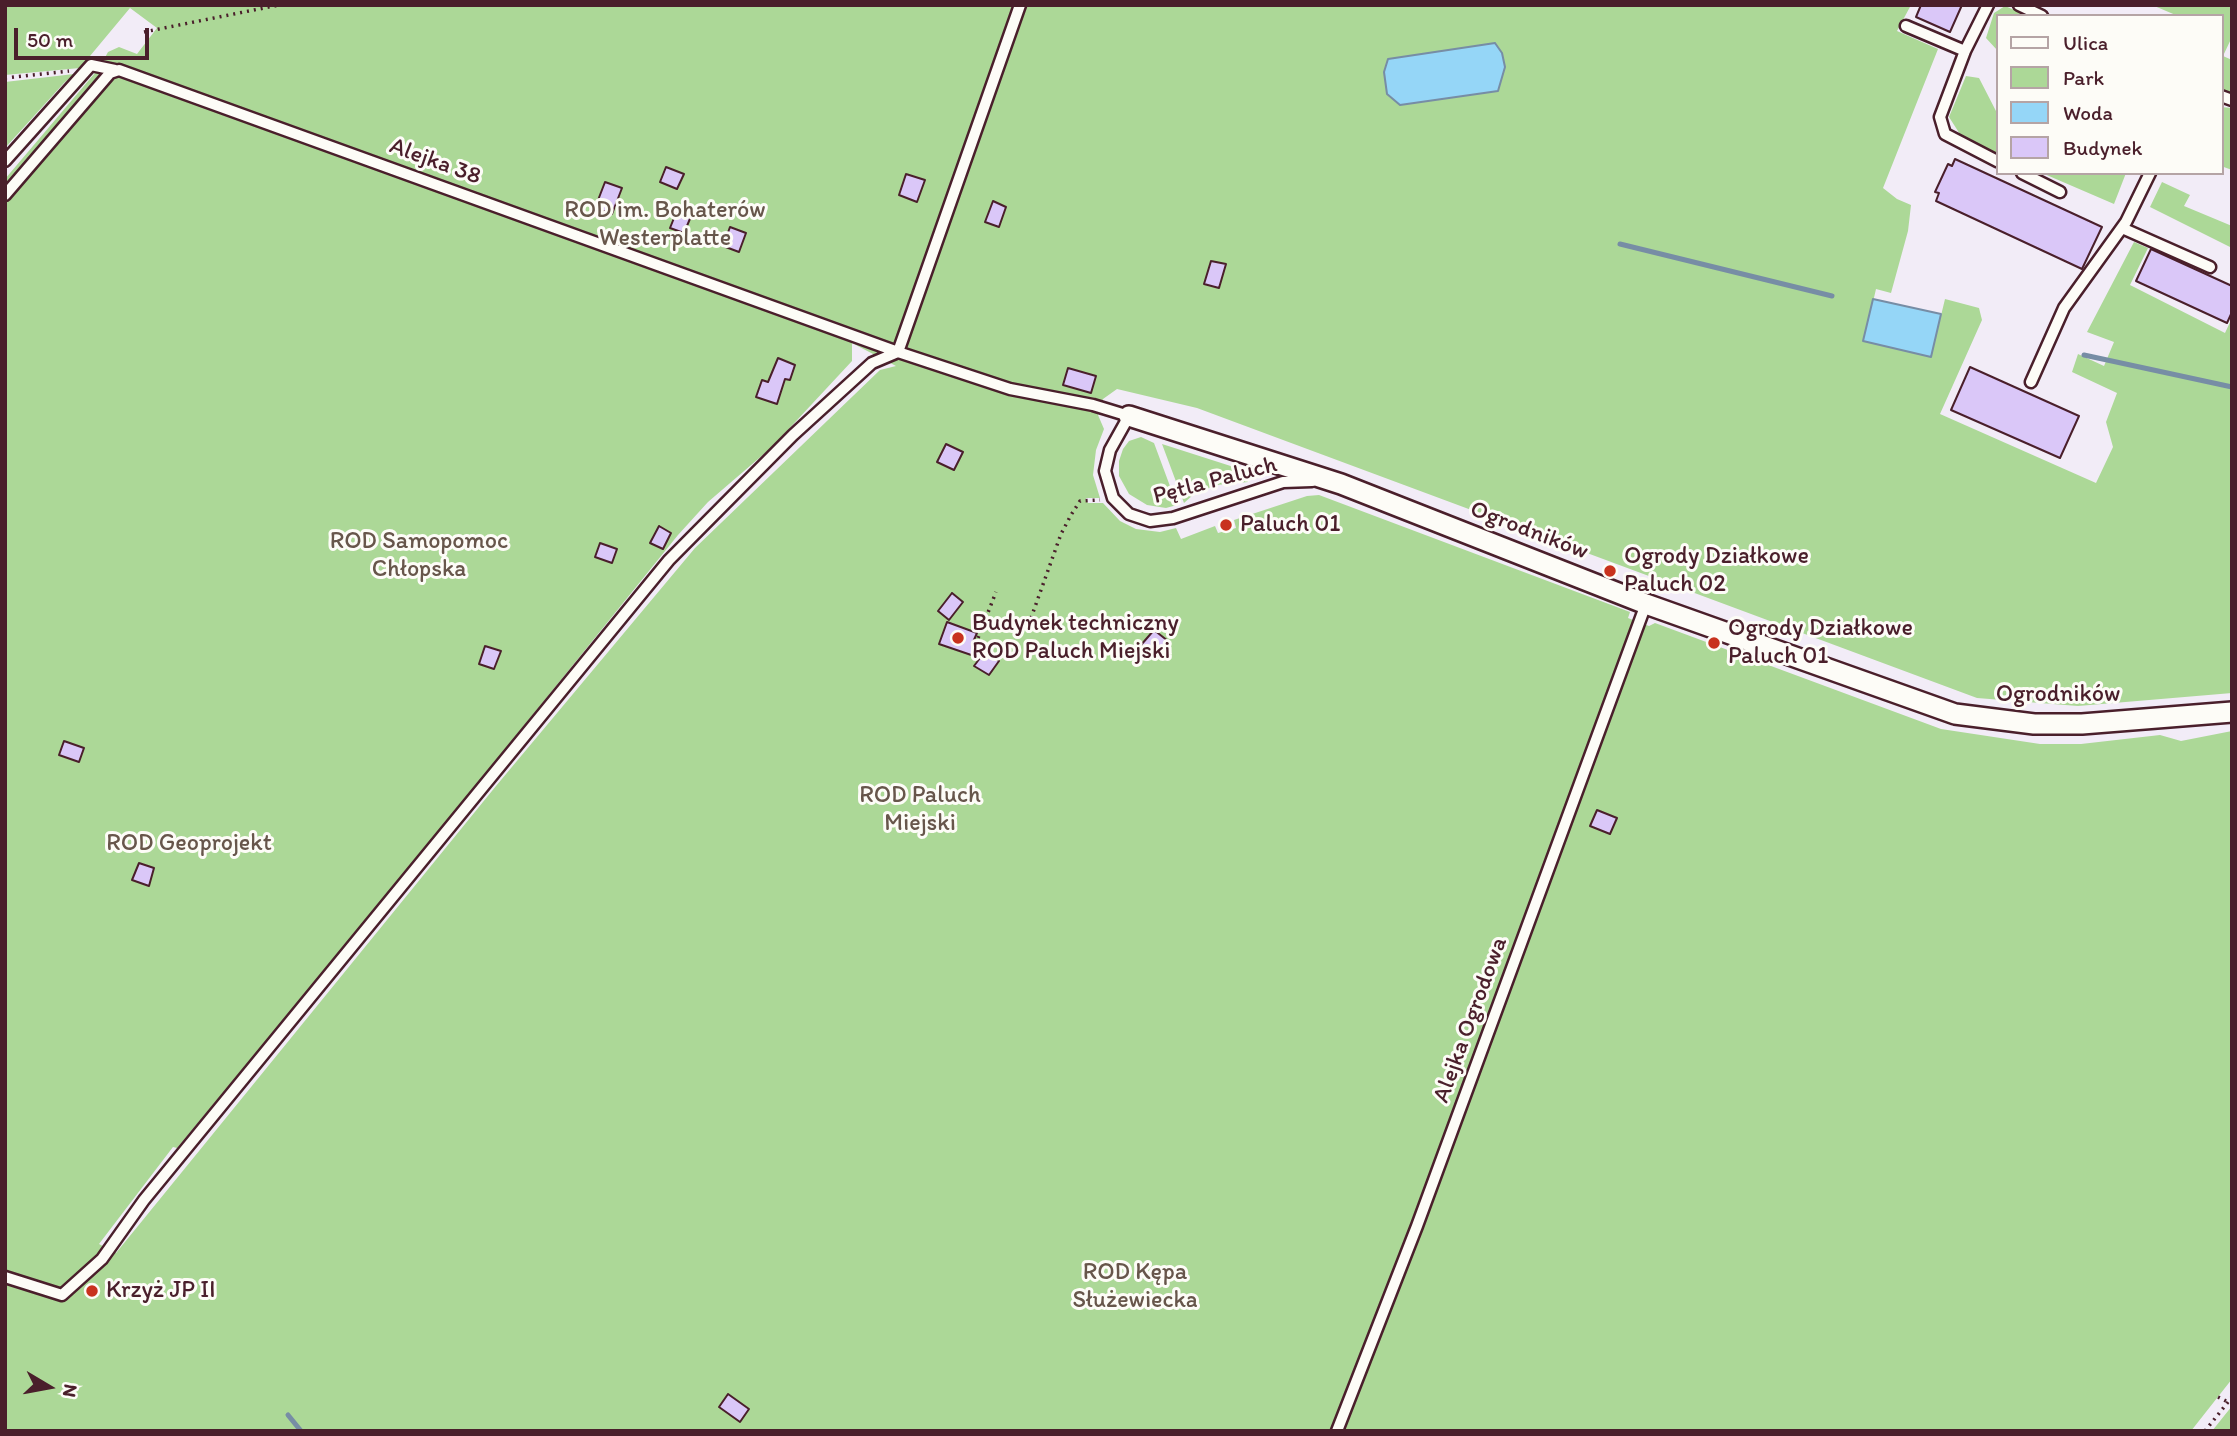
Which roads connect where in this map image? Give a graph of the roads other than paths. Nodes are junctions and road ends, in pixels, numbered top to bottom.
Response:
1 (1020, 5) edge
2 (1988, 5) edge
3 (2019, 5) edge
4 (2038, 14) edge
5 (1906, 26) dead end
6 (1965, 51) junction
7 (115, 70) junction
8 (1996, 160) edge
9 (5, 161) edge
10 (2026, 175) edge
11 (2149, 175) edge
12 (2060, 192) dead end
13 (5, 195) edge
14 (2122, 228) junction
15 (2210, 267) dead end
16 (898, 352) junction
17 (2031, 382) dead end
18 (1098, 406) joint
19 (1129, 416) junction
20 (1341, 484) junction
21 (1646, 604) junction
22 (2232, 712) edge
23 (5, 1277) edge
24 (1337, 1431) edge

1 - 16 lane
2 - 6 lane
3 - 4 lane
5 - 6 lane
6 - 8 lane
7 - 9 lane, Alejka 38
7 - 13 lane
7 - 16 lane, Alejka 38
10 - 12 lane
11 - 14 lane
14 - 15 lane
14 - 17 lane
16 - 18 lane, Alejka 38
16 - 23 lane
18 - 19 lane, Ogrodników
19 - 20 street, Ogrodników
19 - 20 lane, Pętla Paluch
20 - 21 street, Ogrodników
21 - 22 street, Ogrodników
21 - 24 lane, Alejka Ogrodowa

